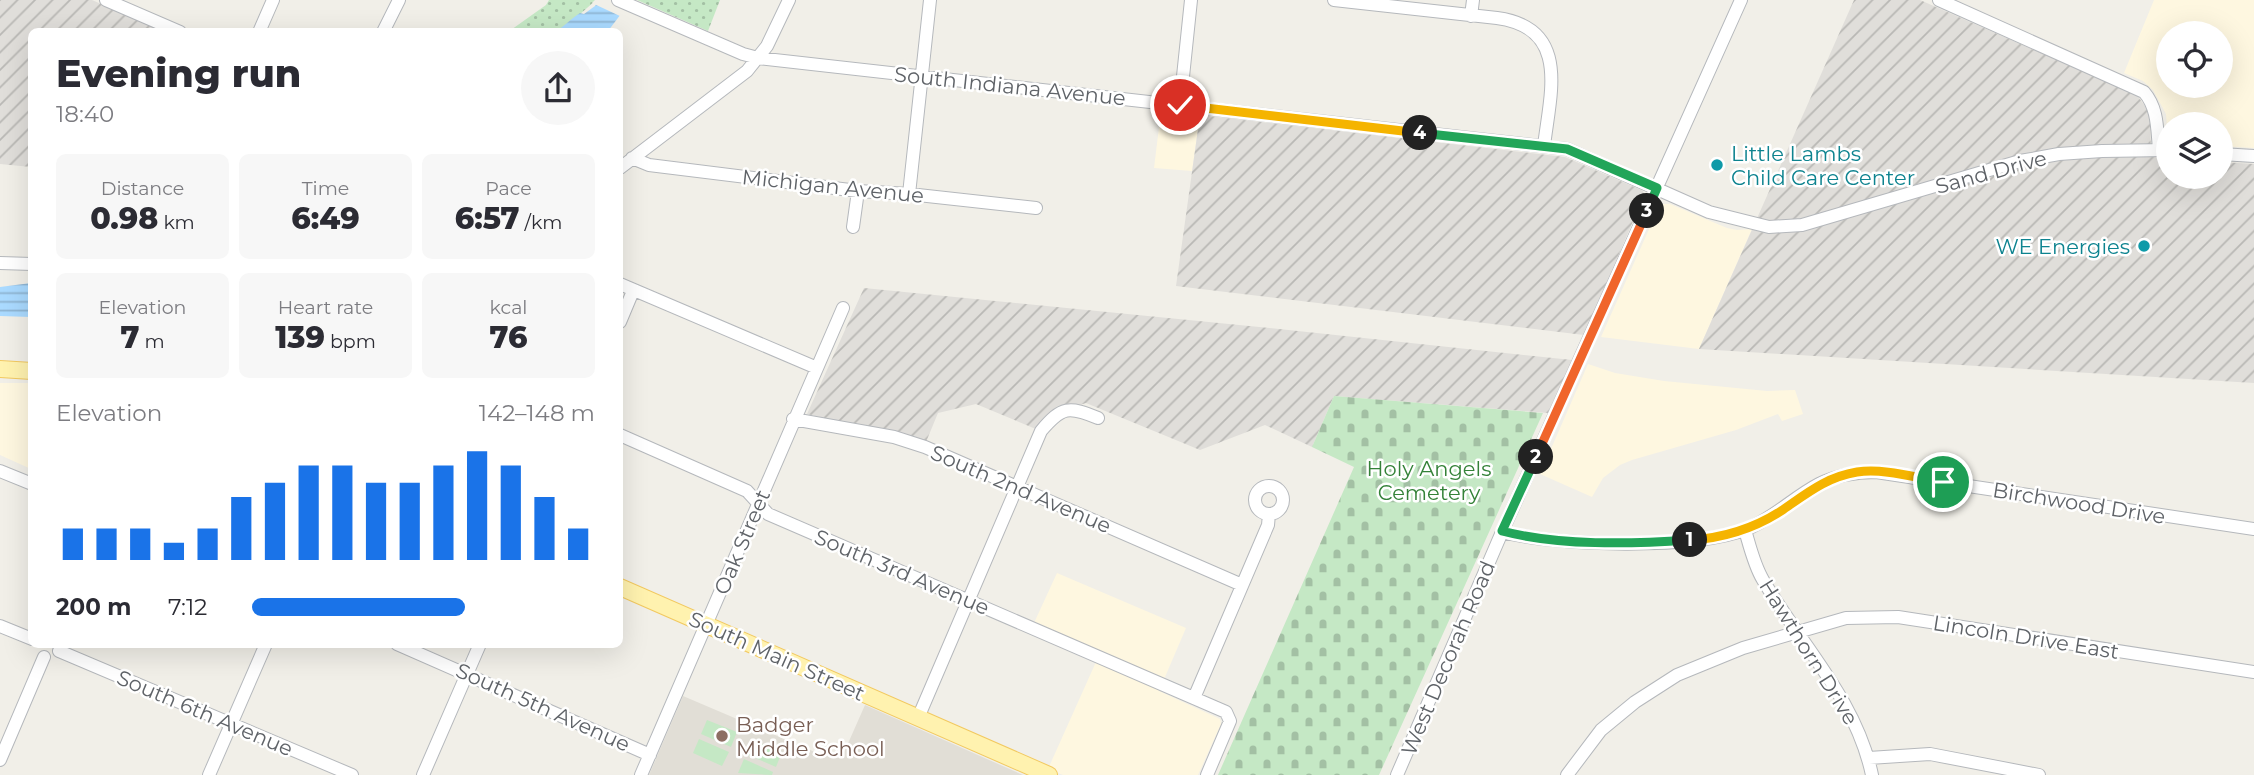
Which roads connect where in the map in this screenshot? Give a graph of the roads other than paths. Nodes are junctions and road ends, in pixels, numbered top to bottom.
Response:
1 (106, 0) edge
2 (273, 0) edge
3 (399, 0) edge
4 (618, 0) edge
5 (789, 0) edge
6 (930, 0) edge
7 (1191, 0) edge
8 (1334, 0) edge
9 (1473, 0) edge
10 (1741, 0) edge
11 (1939, 0) edge
12 (134, 5) edge
13 (1471, 16) junction
14 (173, 28) edge
15 (261, 28) edge
16 (385, 28) edge
17 (758, 58) junction
18 (921, 77) junction
19 (1180, 105) junction
20 (2156, 116) edge
21 (1544, 146) junction
22 (2156, 149) edge
23 (2233, 155) edge
24 (2254, 156) edge
25 (632, 158) junction
26 (623, 166) edge
27 (1657, 188) junction
28 (858, 191) junction
29 (909, 194) junction
30 (1036, 208) dead end
31 (853, 228) dead end
32 (0, 263) edge
33 (28, 264) edge
34 (623, 286) edge
35 (634, 291) junction
36 (843, 308) dead end
37 (623, 315) edge
38 (817, 368) junction
39 (0, 369) edge
40 (28, 370) edge
41 (1098, 418) dead end
42 (793, 419) junction
43 (623, 436) edge
44 (0, 471) edge
45 (28, 483) edge
46 (1016, 488) junction
47 (758, 502) junction
48 (1269, 514) dead end
49 (2254, 529) edge
50 (1745, 530) junction
51 (1502, 531) junction
52 (1242, 584) junction
53 (623, 588) edge
54 (968, 601) junction
55 (707, 625) junction
56 (0, 626) edge
57 (1798, 632) junction
58 (28, 637) edge
59 (38, 648) edge
60 (59, 648) edge
61 (264, 648) edge
62 (407, 648) edge
63 (478, 648) edge
64 (44, 657) junction
65 (2254, 672) edge
66 (468, 673) junction
67 (1194, 698) junction
68 (918, 718) junction
69 (231, 724) junction
70 (650, 755) junction
71 (1869, 758) junction
72 (0, 760) edge
73 (1402, 774) edge
74 (208, 775) edge
75 (352, 775) edge
76 (424, 775) edge
77 (641, 775) edge
78 (1049, 775) edge
79 (1207, 775) edge
80 (1567, 775) edge
81 (1872, 775) edge
82 (2039, 775) edge

1 - 12 street
2 - 15 street
3 - 16 street
4 - 17 street, South Indiana Avenue
5 - 17 street
6 - 18 street
7 - 19 street
8 - 13 street
9 - 13 street
10 - 27 street, West Decorah Road
11 - 20 street
12 - 14 street
13 - 21 street
17 - 18 street, South Indiana Avenue
17 - 25 street
18 - 19 street, South Indiana Avenue
18 - 29 street
19 - 21 street, South Indiana Avenue
21 - 27 street, South Indiana Avenue
22 - 27 street, Sand Drive
23 - 24 street
25 - 26 street
25 - 28 street, Michigan Avenue
27 - 51 street, West Decorah Road
28 - 29 street, Michigan Avenue
28 - 31 street
29 - 30 street, Michigan Avenue
32 - 33 street
34 - 35 street
35 - 37 street
35 - 38 street
36 - 38 street, Oak Street
38 - 42 street, Oak Street
39 - 40 main road
41 - 46 street
42 - 46 street, South 2nd Avenue
42 - 47 street, Oak Street
43 - 47 street, South 3rd Avenue
44 - 45 street
46 - 52 street, South 2nd Avenue
46 - 54 street
47 - 54 street, South 3rd Avenue
47 - 55 street, Oak Street
48 - 52 street
49 - 50 street, Birchwood Drive
50 - 51 street, Birchwood Drive
50 - 57 street, Hawthorn Drive
51 - 73 street, West Decorah Road
52 - 67 street
53 - 55 main road, South Main Street
54 - 67 street, South 3rd Avenue
54 - 68 street
55 - 68 main road, South Main Street
55 - 70 street, Oak Street
56 - 58 street
57 - 65 street, Lincoln Drive East
57 - 71 street, Hawthorn Drive
57 - 80 street, Lincoln Drive East
59 - 64 street
60 - 64 street
60 - 69 street, South 6th Avenue
61 - 69 street
62 - 66 street, South 5th Avenue
63 - 66 street
64 - 72 street
66 - 70 street, South 5th Avenue
66 - 76 street
67 - 79 street, South 3rd Avenue
68 - 78 main road, South Main Street
69 - 74 street
69 - 75 street, South 6th Avenue
70 - 77 street, Oak Street
71 - 81 street, Hawthorn Drive
71 - 82 street

